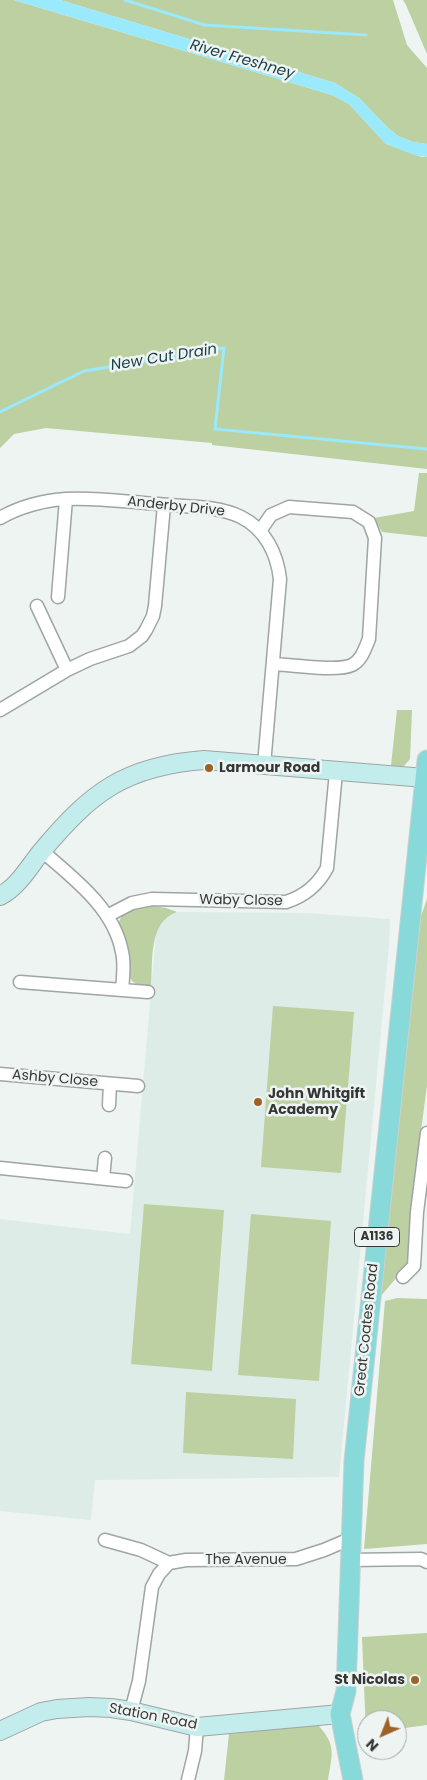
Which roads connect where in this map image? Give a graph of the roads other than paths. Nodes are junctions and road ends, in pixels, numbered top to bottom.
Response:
1 (66, 499) junction
2 (164, 505) junction
3 (0, 518) edge
4 (260, 531) junction
5 (58, 597) dead end
6 (37, 606) dead end
7 (274, 664) junction
8 (68, 670) junction
9 (0, 710) edge
10 (264, 765) junction
11 (336, 772) junction
12 (426, 774) edge
13 (42, 851) junction
14 (0, 896) edge
15 (107, 916) junction
16 (20, 982) dead end
17 (122, 990) junction
18 (148, 992) dead end
19 (0, 1074) edge
20 (110, 1084) junction
21 (138, 1086) dead end
22 (109, 1105) dead end
23 (427, 1133) edge
24 (105, 1158) dead end
25 (0, 1168) edge
26 (103, 1178) junction
27 (126, 1181) dead end
28 (403, 1277) dead end
29 (350, 1539) junction
30 (105, 1540) dead end
31 (349, 1560) junction
32 (427, 1562) edge
33 (169, 1563) junction
34 (131, 1711) junction
35 (340, 1714) junction
36 (197, 1727) junction
37 (0, 1731) edge
38 (188, 1780) edge
39 (353, 1780) edge

1 - 2 street, Anderby Drive
1 - 3 street, Anderby Drive
1 - 5 street
2 - 4 street, Anderby Drive
2 - 8 street
4 - 7 street, Anderby Drive
4 - 7 street
6 - 8 street
7 - 10 street, Anderby Drive
8 - 9 street
10 - 11 street
10 - 13 street
11 - 12 street
11 - 15 street, Waby Close
12 - 29 main road, Great Coates Road / A1136
13 - 14 street
13 - 15 street
15 - 17 street
16 - 17 street
17 - 18 street
19 - 20 street, Ashby Close
20 - 21 street, Ashby Close
20 - 22 street, Ashby Close
23 - 28 street
24 - 26 street
25 - 26 street
26 - 27 street
29 - 31 main road, Great Coates Road / A1136
29 - 33 street, The Avenue
30 - 33 street
31 - 32 street
31 - 35 main road, Great Coates Road / A1136
33 - 34 street
34 - 36 street, Station Road
34 - 37 street, Station Road
35 - 36 street, Station Road
35 - 39 main road, Great Coates Road / A1136
36 - 38 street

